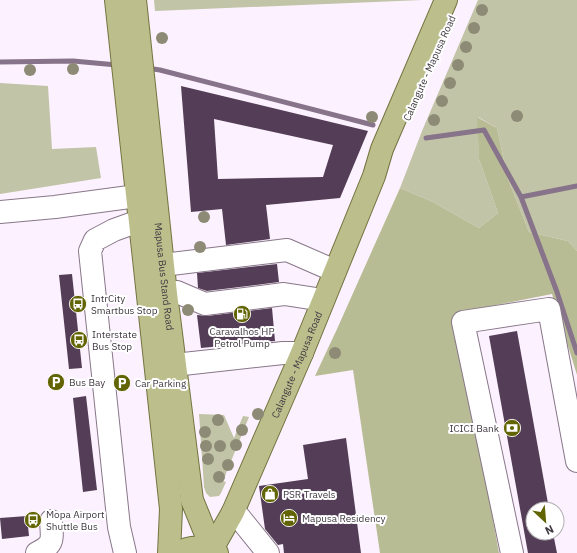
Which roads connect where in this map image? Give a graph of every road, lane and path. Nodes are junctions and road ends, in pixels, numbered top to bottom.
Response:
1 (116, 0) edge
2 (135, 0) edge
3 (446, 0) edge
4 (459, 0) edge
5 (374, 176) junction
6 (137, 196) junction
7 (0, 212) edge
8 (139, 221) junction
9 (163, 265) junction
10 (335, 271) junction
11 (157, 293) junction
12 (323, 300) junction
13 (302, 353) junction
14 (165, 365) junction
15 (577, 461) edge
16 (233, 512) junction
17 (51, 521) dead end
18 (215, 551) edge
19 (37, 553) edge
20 (125, 553) edge
21 (169, 553) edge
22 (177, 553) edge
23 (268, 553) edge
24 (512, 553) edge

1 - 6 main road, Mapusa Bus Stand Road
2 - 9 main road, Mapusa Bus Stand Road
3 - 5 main road, Calangute - Mapusa Road
4 - 5 main road, Calangute - Mapusa Road
5 - 10 main road, Calangute - Mapusa Road
6 - 7 street
6 - 8 main road, Mapusa Bus Stand Road
8 - 11 main road, Mapusa Bus Stand Road
8 - 20 street
9 - 10 street
9 - 11 main road, Mapusa Bus Stand Road
10 - 12 main road, Calangute - Mapusa Road
11 - 12 street
11 - 14 main road, Mapusa Bus Stand Road
12 - 13 main road, Calangute - Mapusa Road
13 - 14 street
13 - 16 main road, Calangute - Mapusa Road
14 - 18 main road, Mapusa Bus Stand Road
14 - 21 main road, Mapusa Bus Stand Road
15 - 24 street
16 - 18 main road, Calangute - Mapusa Road
16 - 23 street
17 - 19 street
18 - 22 main road

